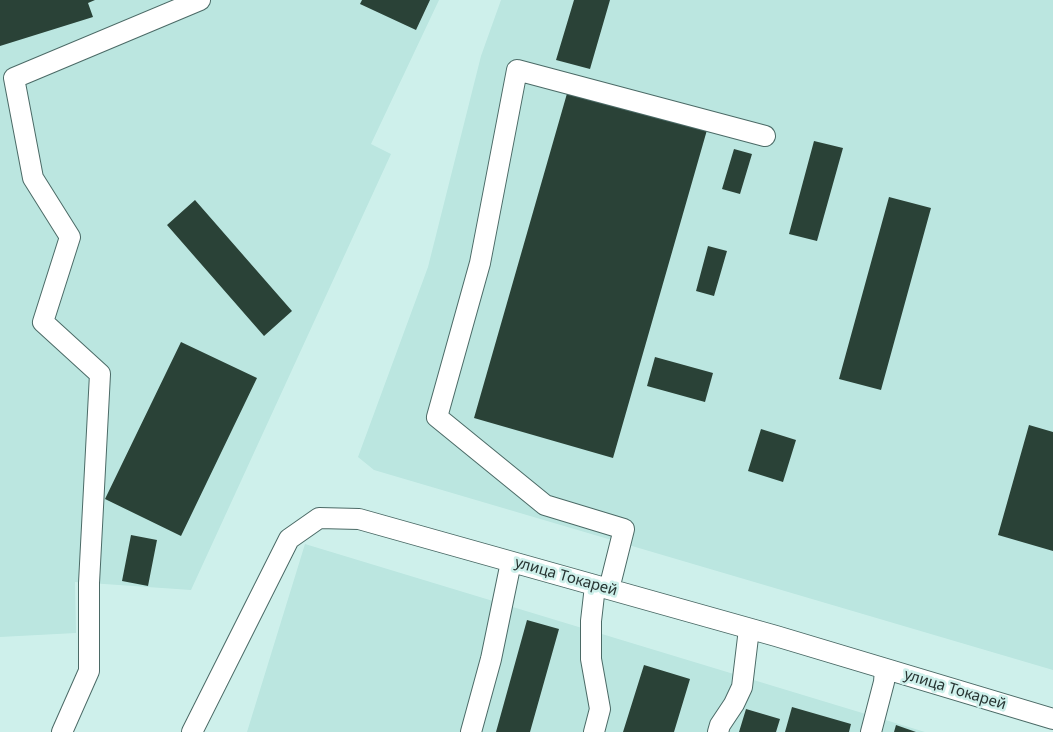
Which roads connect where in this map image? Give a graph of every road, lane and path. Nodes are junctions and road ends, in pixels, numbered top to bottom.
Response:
1 (200, 0) edge
2 (765, 136) dead end
3 (511, 562) junction
4 (602, 587) junction
5 (749, 629) junction
6 (885, 669) junction
7 (1053, 719) edge
8 (62, 732) edge
9 (192, 732) edge
10 (472, 732) edge
11 (594, 732) edge
12 (718, 732) edge
13 (871, 732) edge

1 - 8 street
2 - 4 street
3 - 4 street, улица Токарей
3 - 9 street, улица Токарей
3 - 10 street
4 - 5 street, улица Токарей
4 - 11 street
5 - 6 street, улица Токарей
5 - 12 street
6 - 7 street, улица Токарей
6 - 13 street

